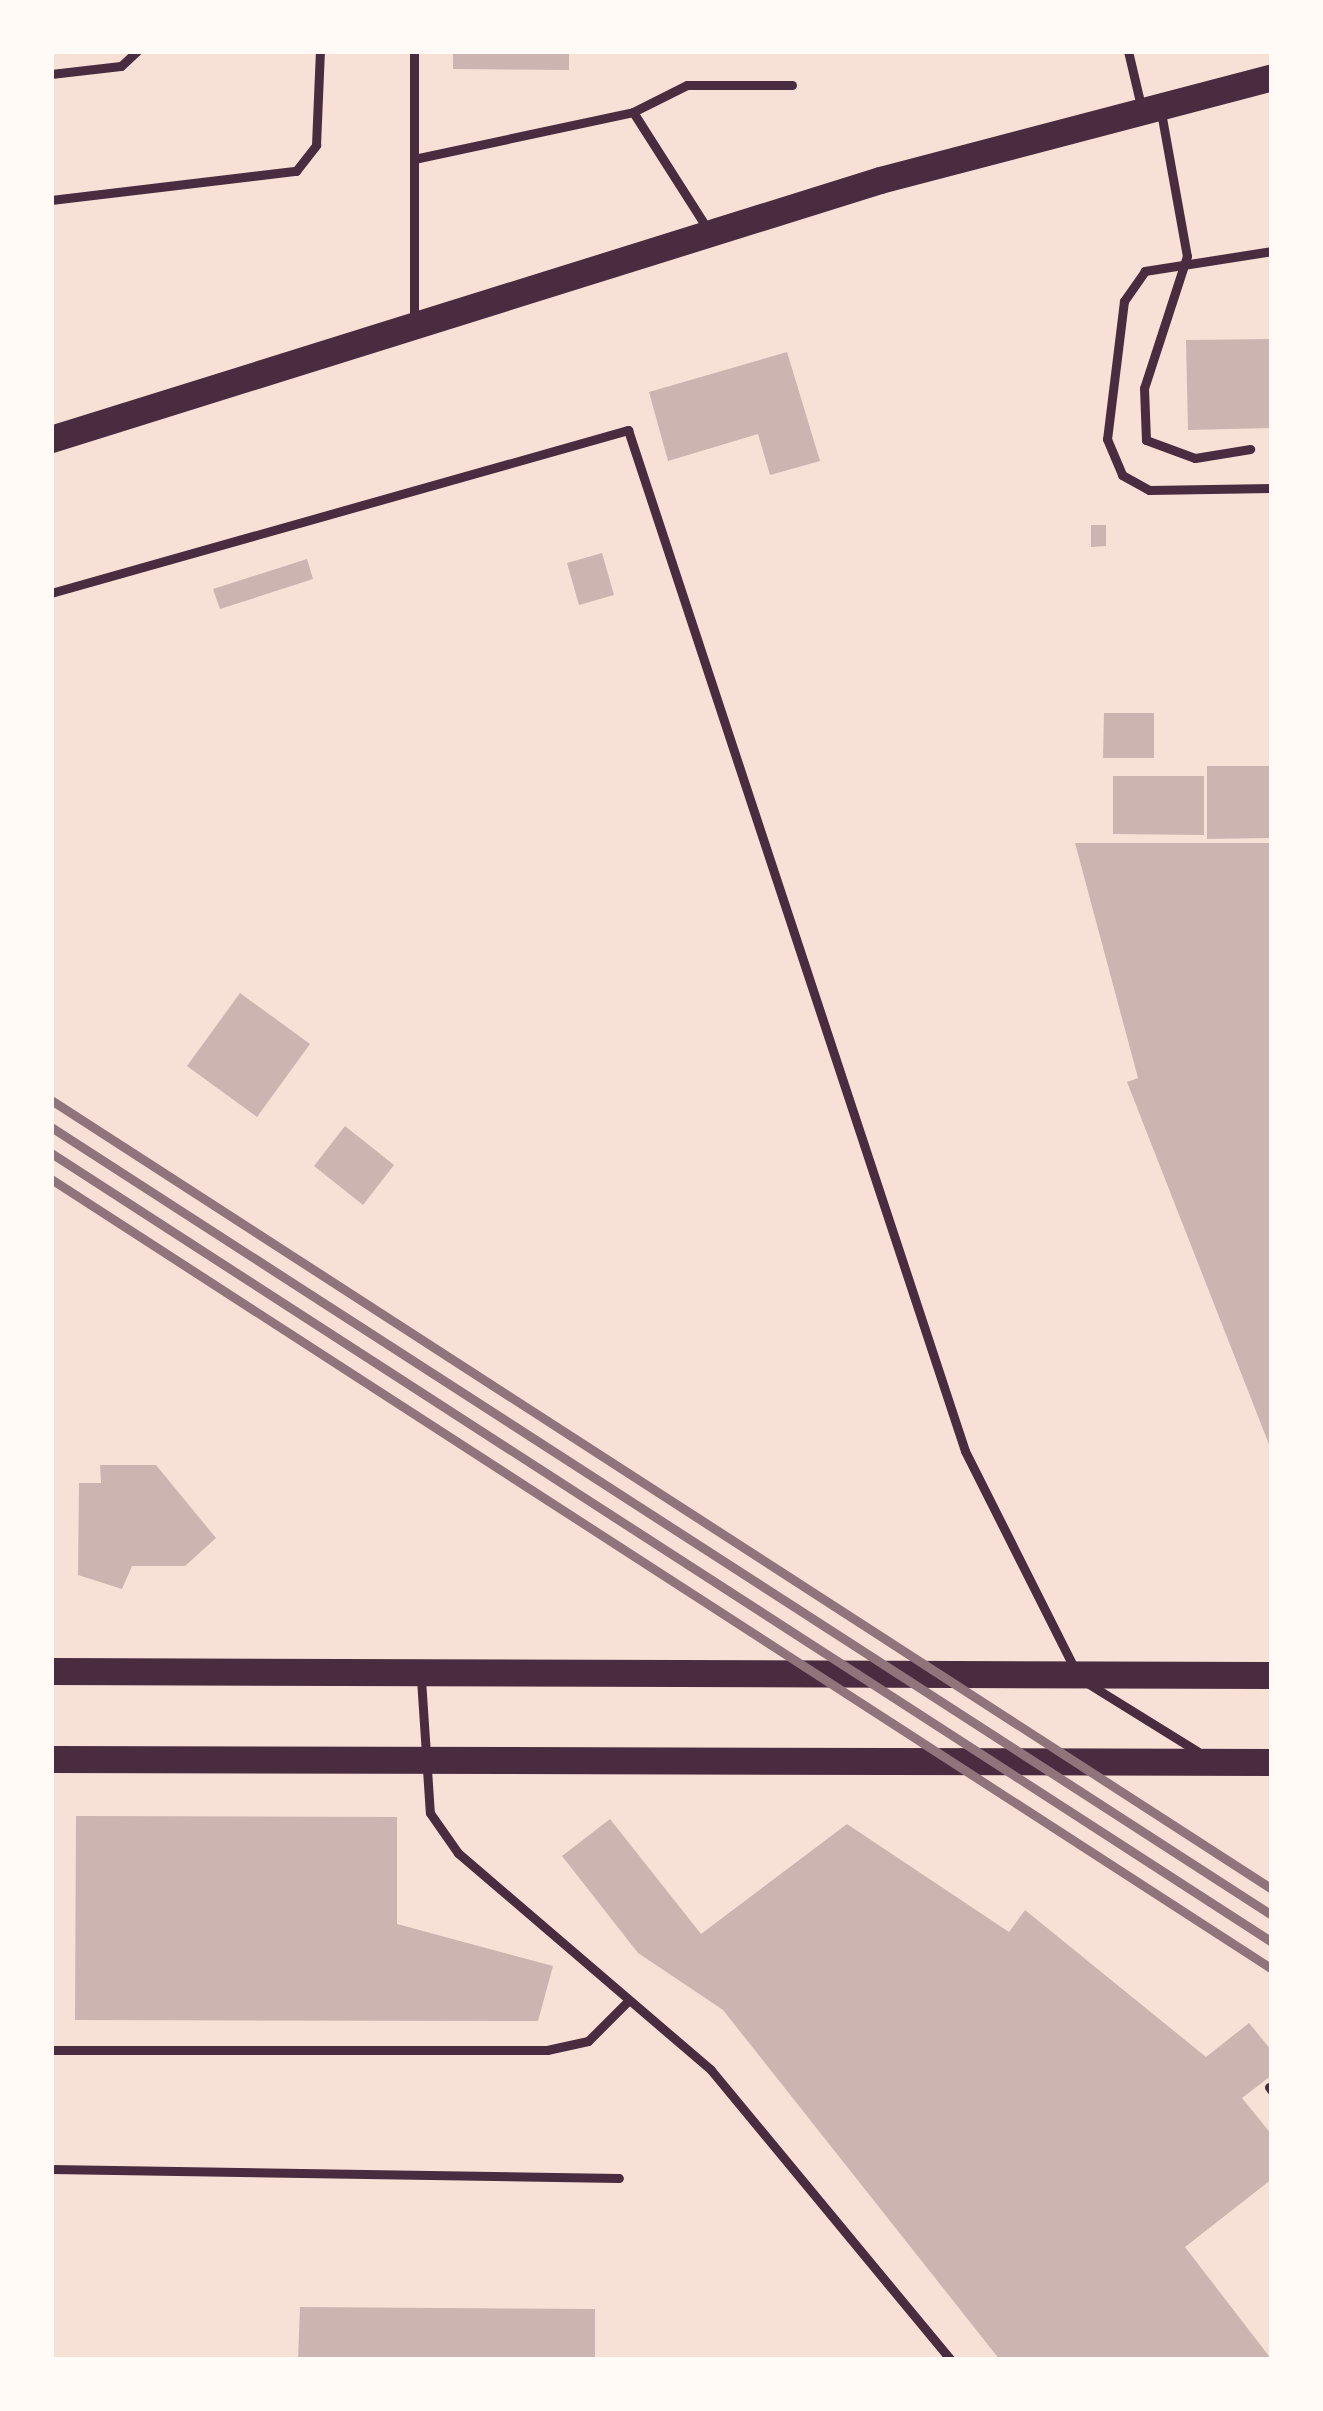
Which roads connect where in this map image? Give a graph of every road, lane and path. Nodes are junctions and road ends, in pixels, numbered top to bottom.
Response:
1 (137, 51) edge
2 (320, 51) edge
3 (415, 51) edge
4 (1128, 51) edge
5 (51, 74) edge
6 (1272, 77) edge
7 (792, 85) dead end
8 (1151, 109) junction
9 (633, 112) junction
10 (414, 159) junction
11 (51, 200) edge
12 (710, 233) junction
13 (1272, 251) edge
14 (1187, 256) junction
15 (414, 326) junction
16 (51, 439) edge
17 (1250, 449) dead end
18 (1272, 488) edge
19 (51, 592) edge
20 (51, 1671) edge
21 (421, 1674) junction
22 (1272, 1675) edge
23 (1077, 1676) junction
24 (51, 1759) edge
25 (421, 1761) junction
26 (1218, 1762) junction
27 (1272, 1762) edge
28 (626, 2002) junction
29 (51, 2050) edge
30 (51, 2169) edge
31 (619, 2178) dead end
32 (951, 2360) edge

1 - 5 lane
2 - 11 lane
3 - 10 lane
4 - 8 lane
6 - 8 main road
7 - 9 lane
8 - 12 main road
8 - 14 lane
9 - 10 lane
9 - 12 lane
10 - 15 lane
12 - 15 main road
13 - 14 lane
14 - 17 lane
14 - 18 lane
15 - 16 main road
19 - 23 lane
20 - 21 main road
21 - 23 main road
21 - 25 lane
22 - 23 main road
23 - 26 lane
24 - 25 main road
25 - 26 main road
25 - 28 lane
26 - 27 main road
28 - 29 lane
28 - 32 lane
30 - 31 lane

